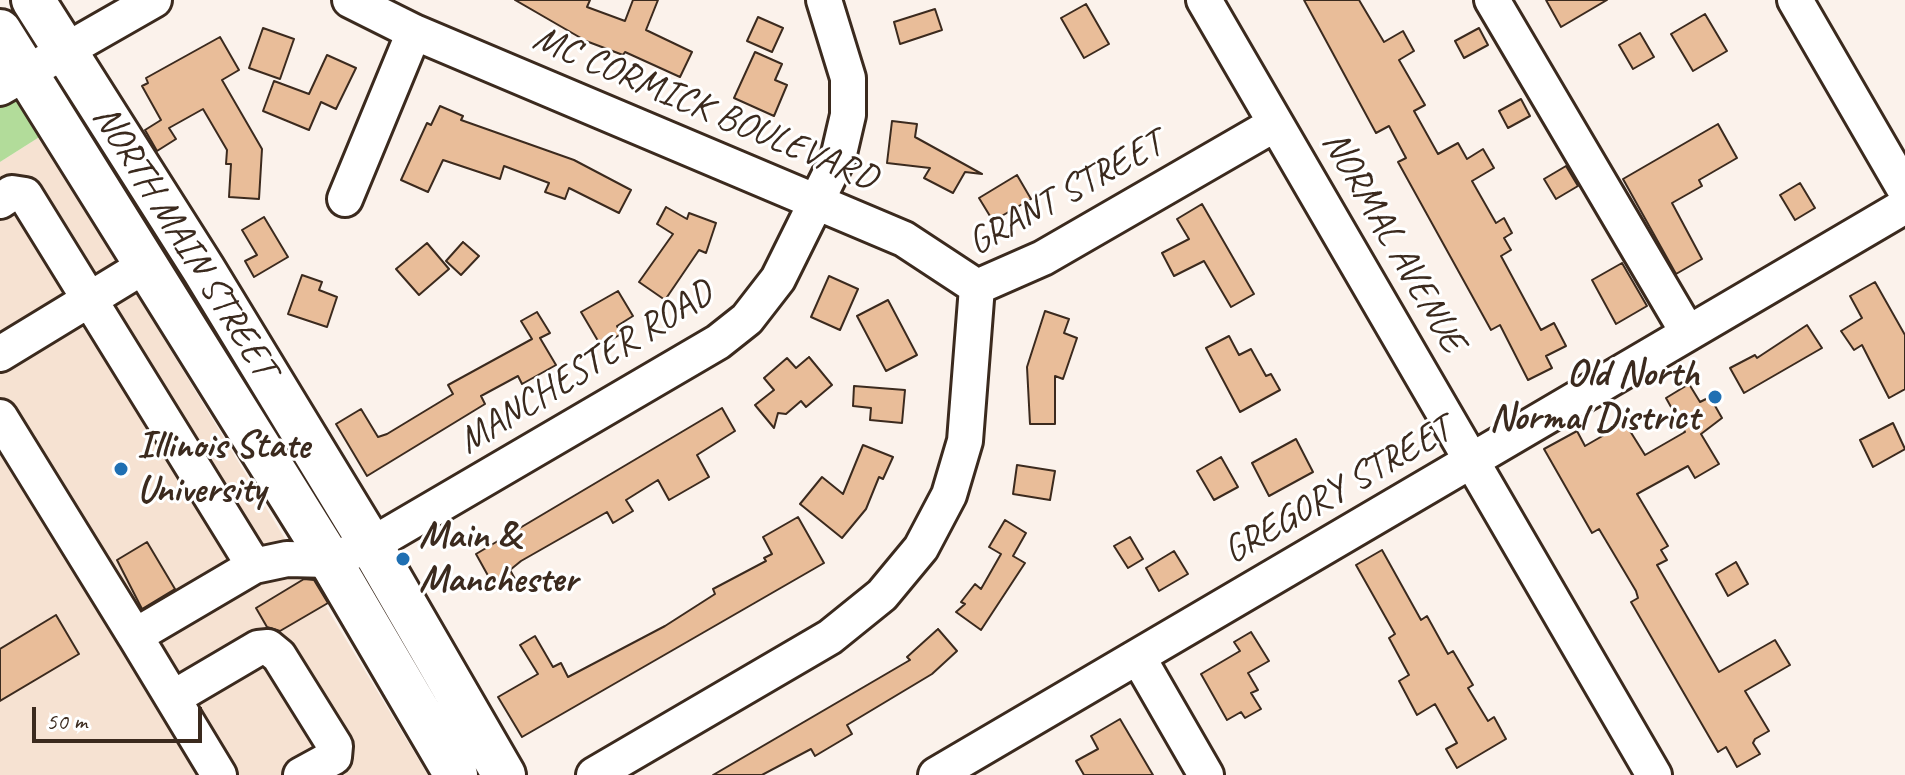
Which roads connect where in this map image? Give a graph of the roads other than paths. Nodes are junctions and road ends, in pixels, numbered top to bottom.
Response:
1 (33, 0) edge
2 (154, 0) edge
3 (350, 0) edge
4 (824, 0) edge
5 (1204, 0) edge
6 (1492, 0) edge
7 (1795, 0) edge
8 (0, 31) edge
9 (414, 32) junction
10 (33, 69) edge
11 (1275, 124) junction
12 (1905, 190) edge
13 (345, 199) dead end
14 (0, 201) edge
15 (817, 202) junction
16 (1905, 206) edge
17 (146, 265) junction
18 (977, 287) junction
19 (87, 300) junction
20 (1688, 333) junction
21 (0, 354) edge
22 (0, 417) edge
23 (1472, 462) junction
24 (371, 545) junction
25 (330, 560) junction
26 (254, 566) junction
27 (135, 636) junction
28 (1138, 657) junction
29 (173, 698) junction
30 (466, 767) edge
31 (219, 775) edge
32 (301, 775) edge
33 (594, 775) edge
34 (936, 775) edge
35 (1206, 775) edge
36 (1654, 775) edge

1 - 10 main road, NORTH MAIN STREET
2 - 10 street
3 - 9 street, MC CORMICK BOULEVARD
4 - 15 street, MANCHESTER ROAD
5 - 11 street, NORMAL AVENUE
6 - 20 street
7 - 12 street
8 - 10 main road, NORTH MAIN STREET
9 - 13 street
9 - 15 street, MC CORMICK BOULEVARD
10 - 17 main road, NORTH MAIN STREET
10 - 24 main road, NORTH MAIN STREET
11 - 18 street, GRANT STREET
11 - 23 street, NORMAL AVENUE
14 - 19 street
15 - 18 street, MC CORMICK BOULEVARD
15 - 24 street, MANCHESTER ROAD
16 - 20 street, GREGORY STREET
17 - 19 street
17 - 25 main road, NORTH MAIN STREET
18 - 33 street, GRANT STREET
19 - 21 street
19 - 26 street
20 - 23 street, GREGORY STREET
22 - 27 street
23 - 28 street, GREGORY STREET
23 - 36 street, NORMAL AVENUE
24 - 25 street, MANCHESTER ROAD
24 - 30 main road, NORTH MAIN STREET
25 - 26 street
25 - 30 main road, NORTH MAIN STREET
26 - 27 street
27 - 29 street
28 - 34 street, GREGORY STREET
28 - 35 street
29 - 31 street
29 - 32 street

